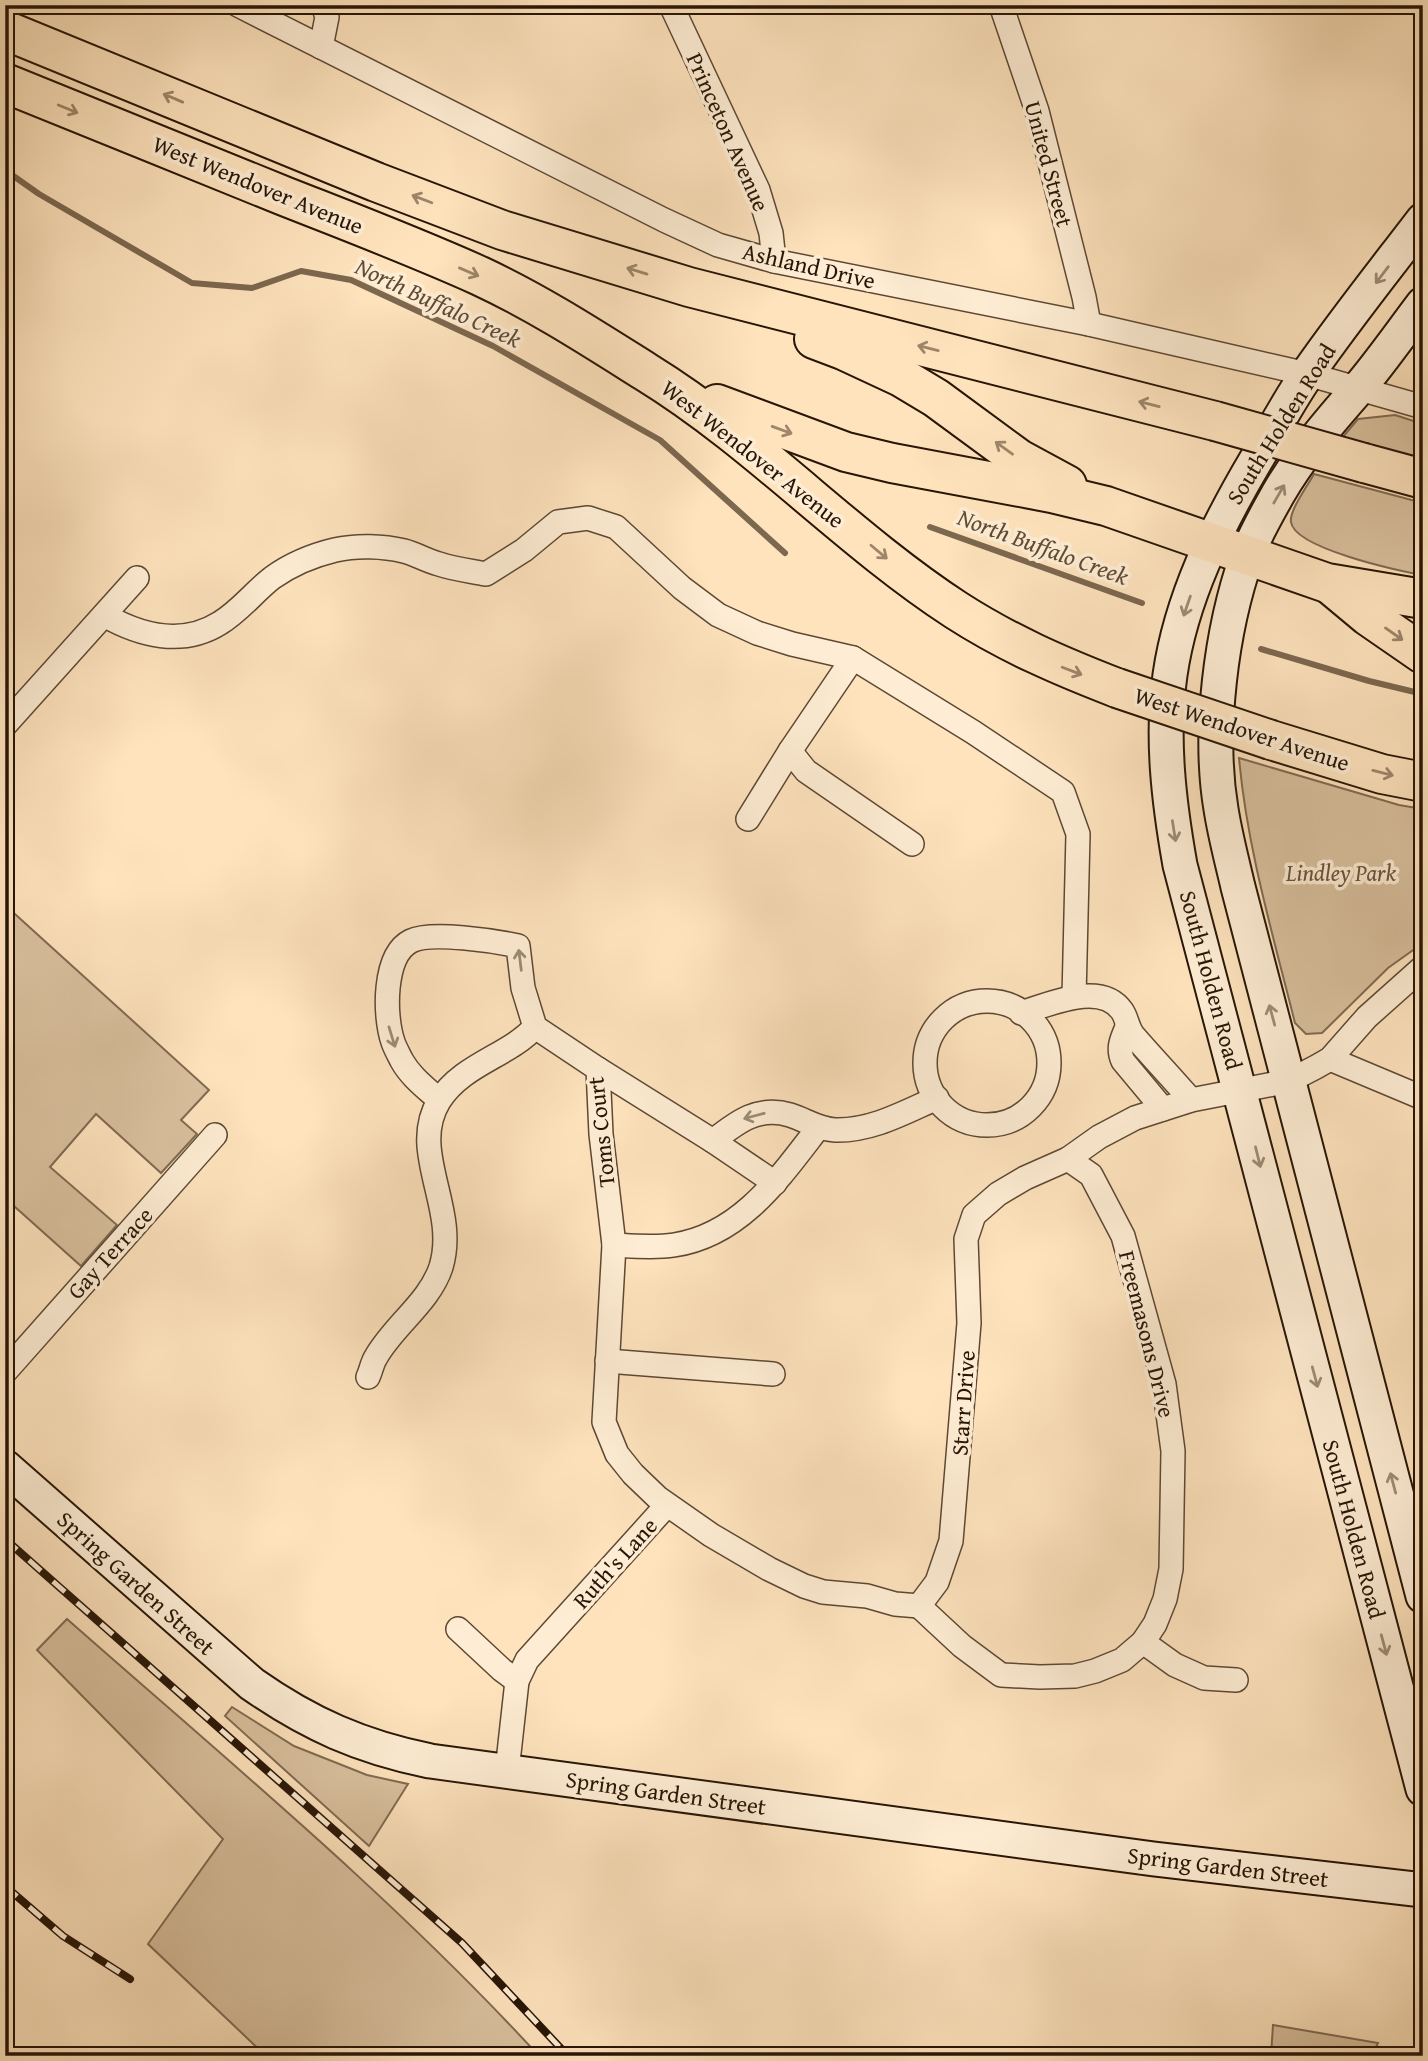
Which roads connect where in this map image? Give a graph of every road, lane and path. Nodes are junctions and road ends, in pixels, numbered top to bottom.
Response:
1 (238, 5) edge
2 (323, 5) edge
3 (671, 5) edge
4 (1001, 5) edge
5 (5, 30) edge
6 (321, 47) junction
7 (5, 83) edge
8 (1423, 220) edge
9 (774, 261) junction
10 (689, 287) junction
11 (1423, 304) edge
12 (1089, 324) junction
13 (1307, 374) junction
14 (652, 375) junction
15 (1358, 388) junction
16 (1423, 407) edge
17 (1423, 479) edge
18 (1106, 506) junction
19 (1212, 542) junction
20 (1247, 555) junction
21 (137, 578) dead end
22 (1327, 583) junction
23 (1423, 599) edge
24 (104, 615) junction
25 (1423, 654) edge
26 (853, 658) junction
27 (5, 725) edge
28 (790, 751) junction
29 (1423, 782) edge
30 (748, 819) dead end
31 (912, 844) dead end
32 (1423, 967) edge
33 (1074, 997) junction
34 (1021, 1013) junction
35 (535, 1027) junction
36 (1127, 1027) junction
37 (1143, 1046) junction
38 (1330, 1059) junction
39 (1122, 1061) junction
40 (598, 1069) junction
41 (1289, 1081) junction
42 (1241, 1091) junction
43 (937, 1098) junction
44 (1423, 1098) edge
45 (439, 1100) junction
46 (1191, 1100) junction
47 (1163, 1109) junction
48 (818, 1128) junction
49 (215, 1135) dead end
50 (713, 1141) junction
51 (1068, 1159) junction
52 (775, 1183) junction
53 (614, 1245) junction
54 (607, 1361) junction
55 (5, 1371) edge
56 (773, 1374) dead end
57 (368, 1377) dead end
58 (5, 1467) edge
59 (667, 1505) junction
60 (1421, 1581) edge
61 (919, 1606) junction
62 (458, 1629) dead end
63 (1143, 1642) junction
64 (1236, 1680) dead end
65 (517, 1681) junction
66 (507, 1771) junction
67 (1423, 1789) edge
68 (1423, 1890) edge

1 - 6 street, Ashland Drive
2 - 6 street
3 - 9 street, Princeton Avenue
4 - 12 street, United Street
10 -> 5 highway, West Wendover Avenue
6 - 9 street, Ashland Drive
7 -> 14 highway, West Wendover Avenue
8 -> 13 main road, South Holden Road
9 - 12 street, Ashland Drive
17 -> 10 highway, West Wendover Avenue, bridge
18 -> 10 highway
11 - 15 main road, South Holden Road
12 - 13 street, Ashland Drive
13 - 15 street, Ashland Drive
13 - 19 main road, South Holden Road
14 -> 18 highway
14 -> 29 highway, West Wendover Avenue, bridge
15 - 16 street, Ashland Drive
20 -> 15 main road, South Holden Road
18 - 19 highway
19 - 20 highway
19 -> 42 main road, South Holden Road
20 - 22 highway
41 -> 20 main road, South Holden Road
21 - 24 street
22 - 23 highway
22 -> 25 highway
24 - 26 street
24 - 27 street
26 - 28 street
26 - 33 street
28 - 30 street
28 - 31 street
32 - 38 street
33 - 34 street
33 - 36 street
34 - 43 street
34 - 43 street
35 - 40 street, Toms Court
35 - 45 street
35 -> 45 street
36 - 37 street
36 - 39 street
37 - 39 street
37 - 46 street
38 - 41 street, Starr Drive
38 - 44 street
39 - 47 street
40 - 50 street
40 - 53 street, Toms Court
41 - 42 street, Starr Drive
60 -> 41 main road, South Holden Road
42 - 46 street, Starr Drive
42 -> 67 main road, South Holden Road
43 - 48 street
45 - 57 street
46 - 47 street, Starr Drive
47 - 51 street, Starr Drive
48 -> 50 street
48 - 52 street
49 - 55 street, Gay Terrace
50 - 52 street
51 - 61 street, Starr Drive
51 - 63 street, Freemasons Drive
52 - 53 street
53 - 54 street, Toms Court
54 - 56 street
54 - 59 street, Ruth's Lane
58 - 66 main road, Spring Garden Street
59 - 61 street
59 - 65 street, Ruth's Lane
61 - 63 street, Freemasons Drive
62 - 65 street
63 - 64 street
65 - 66 street, Ruth's Lane
66 - 68 main road, Spring Garden Street

